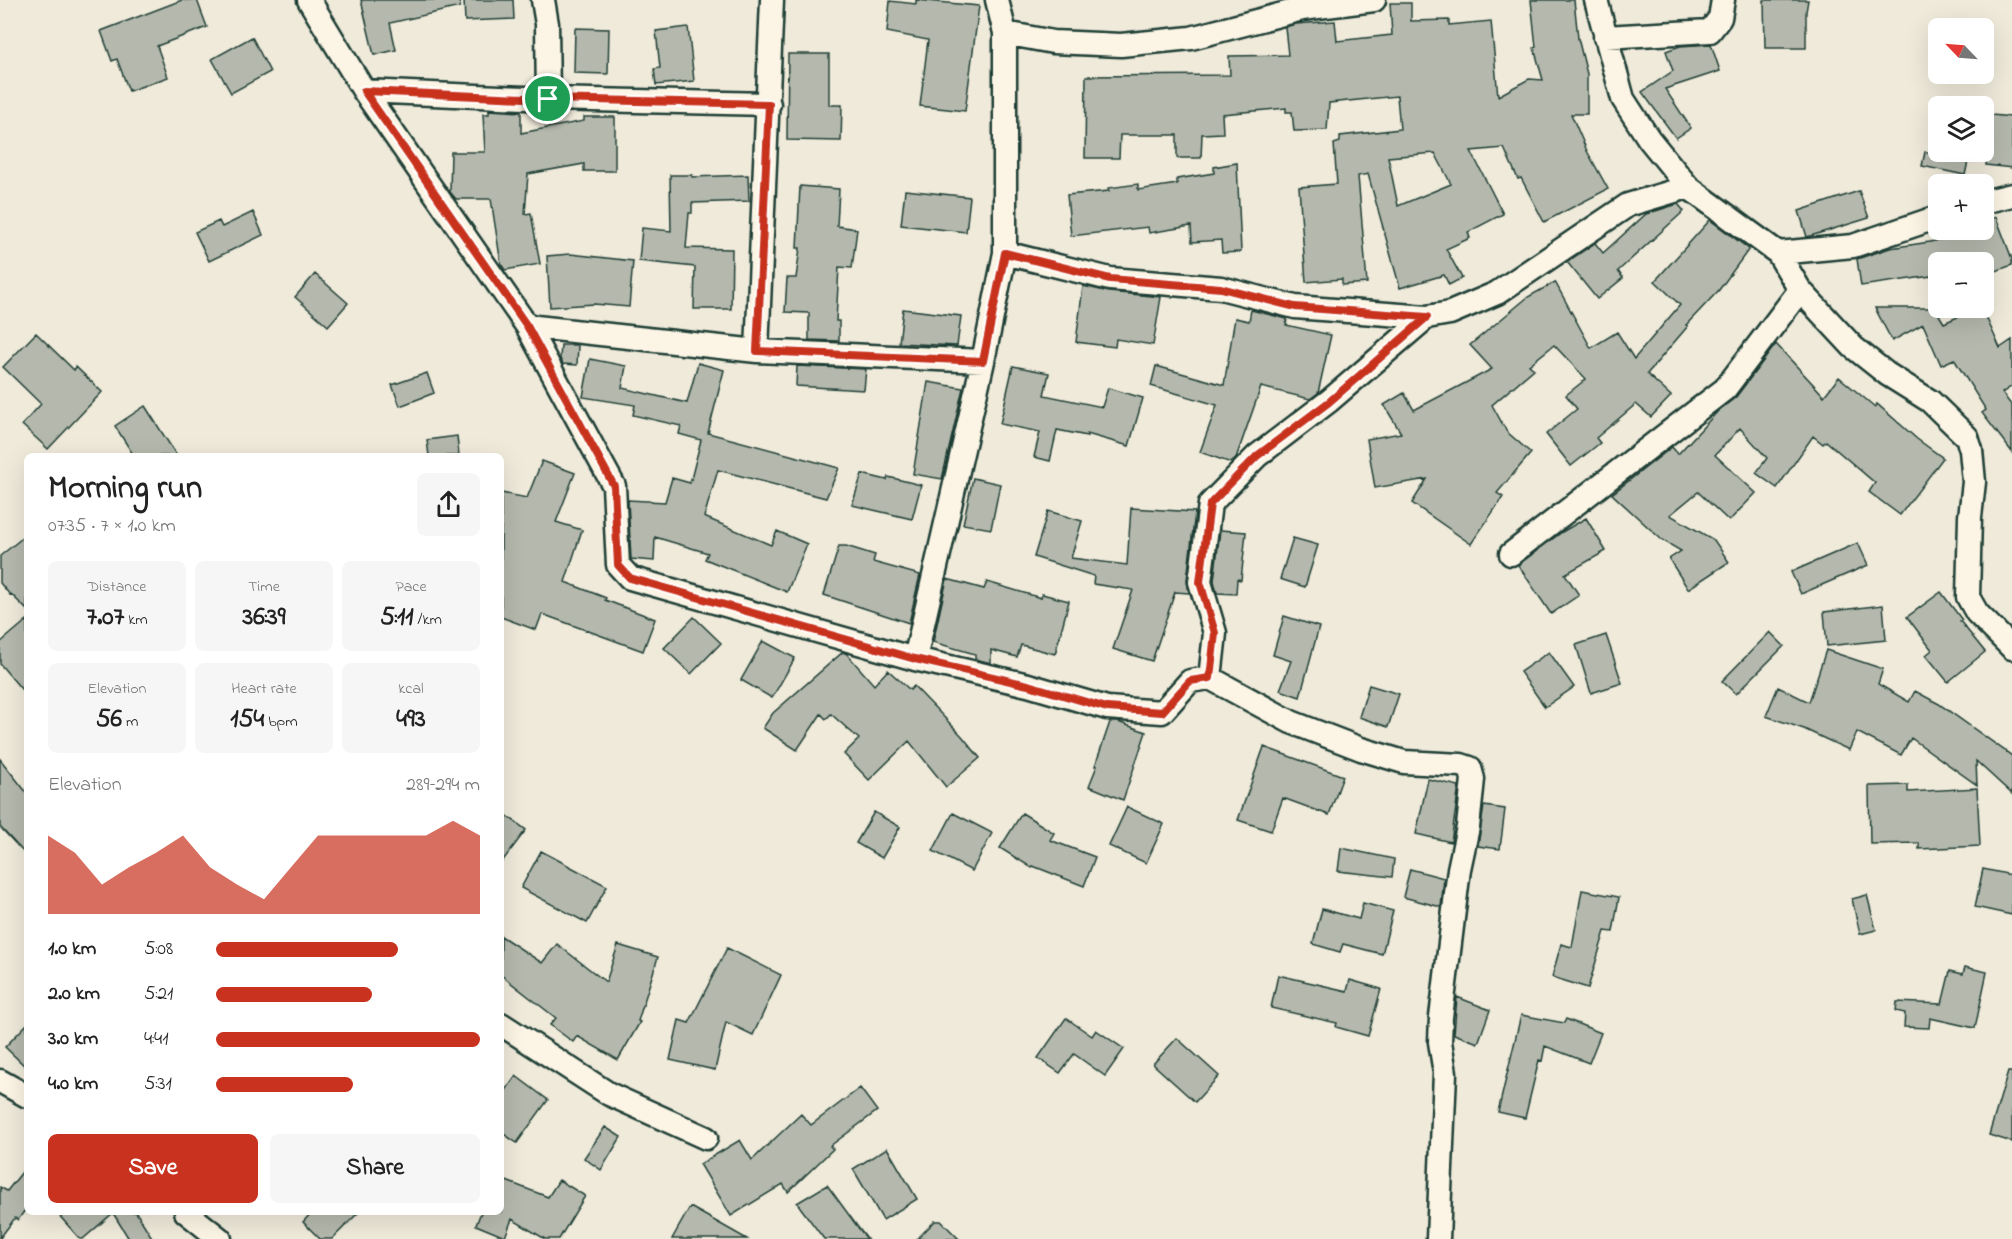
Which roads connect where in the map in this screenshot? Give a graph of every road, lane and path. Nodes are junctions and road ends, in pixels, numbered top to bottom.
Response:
1 (309, 0) edge
2 (543, 0) edge
3 (772, 0) edge
4 (997, 0) edge
5 (1374, 0) edge
6 (1596, 0) edge
7 (1723, 0) edge
8 (1005, 33) junction
9 (1605, 38) junction
10 (364, 91) junction
11 (548, 99) junction
12 (769, 104) junction
13 (1688, 187) junction
14 (2012, 195) edge
15 (1994, 199) edge
16 (1928, 220) edge
17 (1005, 253) junction
18 (1778, 253) junction
19 (1800, 290) junction
20 (1427, 317) junction
21 (527, 326) junction
22 (757, 351) junction
23 (983, 361) junction
24 (1511, 554) dead end
25 (2012, 648) edge
26 (915, 659) junction
27 (1210, 678) junction
28 (504, 1026) edge
29 (0, 1081) edge
30 (24, 1094) edge
31 (706, 1138) dead end
32 (190, 1215) edge
33 (220, 1239) edge
34 (1438, 1239) edge

1 - 10 street
2 - 11 street
3 - 12 street
4 - 8 street
5 - 8 street
6 - 9 street
7 - 9 street
8 - 17 street
9 - 13 street
10 - 11 street
10 - 21 street
11 - 12 street
12 - 22 street
13 - 18 street
13 - 20 street
14 - 15 street
16 - 18 street
17 - 20 street
17 - 23 street
18 - 19 street
19 - 24 street
19 - 25 street
20 - 27 street
21 - 22 street
21 - 26 street
22 - 23 street
23 - 26 street
26 - 27 street
27 - 34 street
28 - 31 street
29 - 30 street
32 - 33 street

